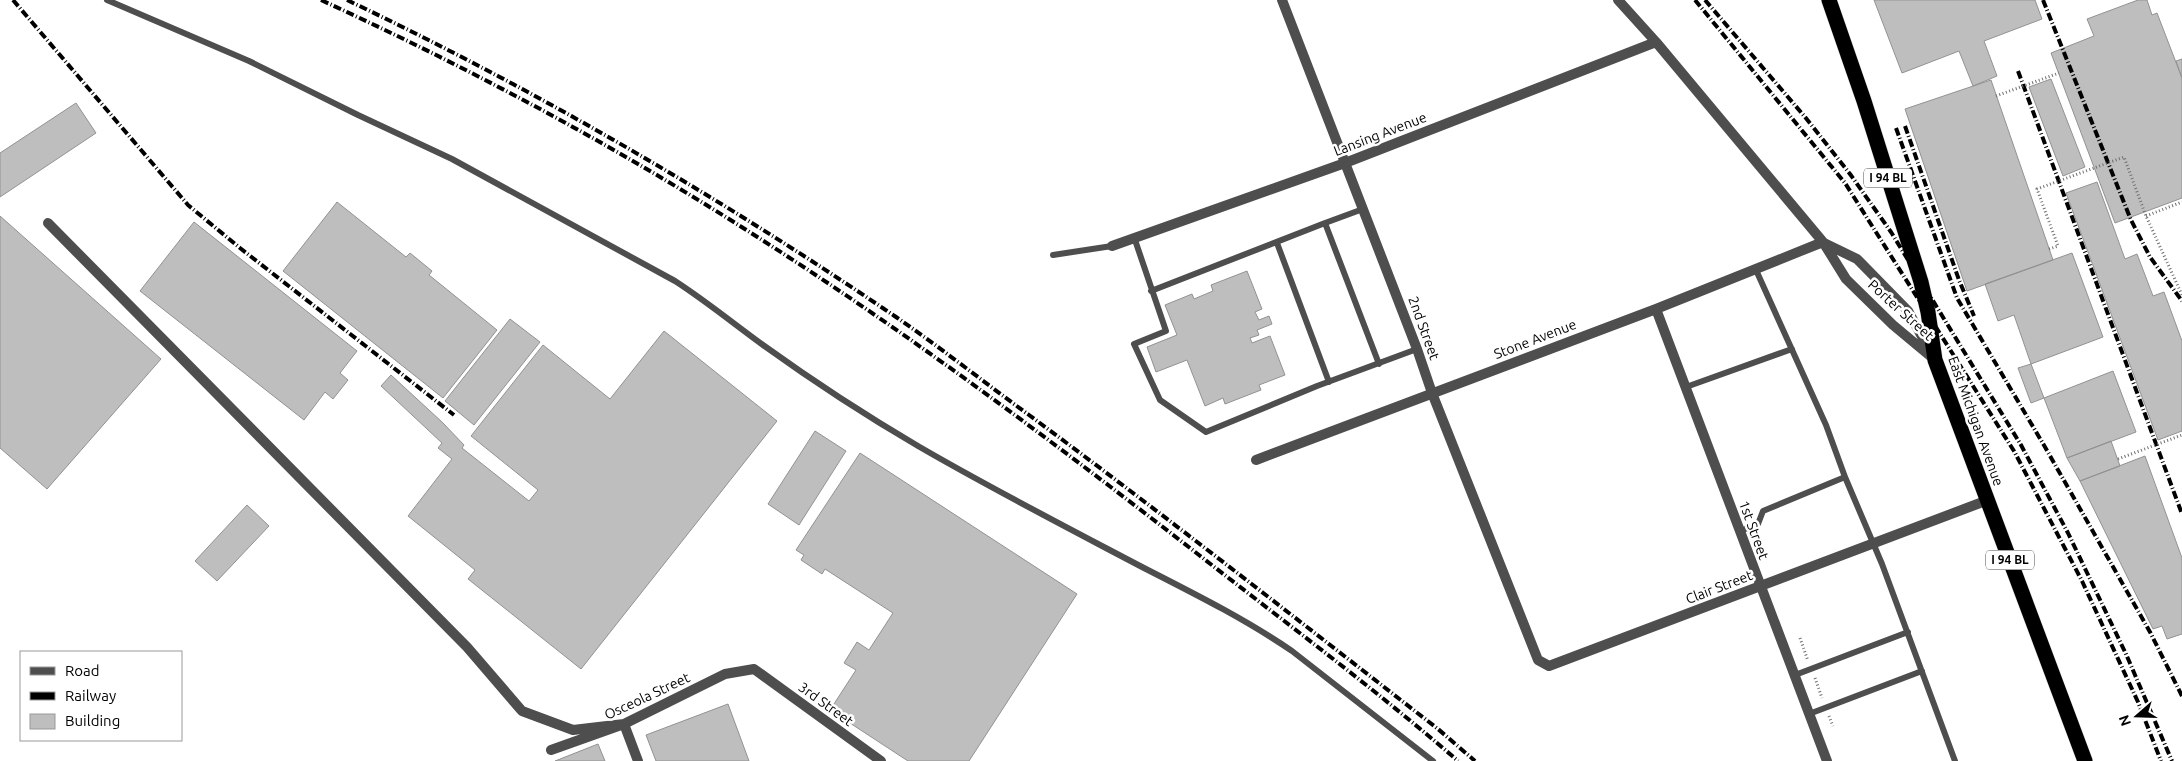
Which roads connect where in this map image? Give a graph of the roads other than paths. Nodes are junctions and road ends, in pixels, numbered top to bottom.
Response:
1 (107, 0) edge
2 (1282, 0) edge
3 (1618, 0) edge
4 (1829, 0) edge
5 (1656, 42) junction
6 (1345, 163) junction
7 (1363, 208) junction
8 (48, 222) dead end
9 (1325, 223) junction
10 (1134, 237) junction
11 (1823, 242) junction
12 (1277, 243) junction
13 (1112, 246) joint
14 (1053, 255) dead end
15 (1756, 270) junction
16 (1151, 291) junction
17 (1656, 309) junction
18 (1417, 349) junction
19 (1792, 349) junction
20 (1935, 360) junction
21 (1379, 364) junction
22 (1329, 382) junction
23 (1686, 387) junction
24 (1432, 393) junction
25 (1256, 460) dead end
26 (1845, 478) junction
27 (1988, 500) junction
28 (1740, 531) junction
29 (1873, 544) junction
30 (1760, 587) junction
31 (1908, 632) junction
32 (1542, 664) joint
33 (754, 669) joint
34 (1922, 671) junction
35 (1795, 675) junction
36 (1809, 714) junction
37 (624, 724) junction
38 (551, 750) dead end
39 (638, 761) edge
40 (881, 761) edge
41 (1433, 761) edge
42 (1827, 761) edge
43 (1955, 761) edge
44 (2085, 761) edge

1 - 41 lane
2 - 6 street, 2nd Street
3 - 5 street, Porter Street
4 - 20 highway, East Michigan Avenue / I 94 BL
5 - 6 street, Lansing Avenue
5 - 11 street, Porter Street
6 - 7 street, 2nd Street
6 - 10 street, Lansing Avenue
7 - 9 lane
7 - 18 street, 2nd Street
8 - 37 street
9 - 12 lane
9 - 21 lane
10 - 13 street, Lansing Avenue
10 - 16 lane
11 - 15 street, Stone Avenue
11 - 20 street, Porter Street
11 - 20 street, Porter Street
12 - 16 lane
12 - 22 lane
13 - 14 lane
15 - 17 street, Stone Avenue
15 - 19 lane
16 - 22 lane
17 - 23 street, 1st Street
17 - 24 street, Stone Avenue
18 - 21 lane
18 - 24 street, 2nd Street
19 - 23 lane
19 - 26 lane
20 - 27 highway, East Michigan Avenue / I 94 BL
21 - 22 lane
23 - 28 street, 1st Street
24 - 25 street, Stone Avenue
24 - 32 street, 2nd Street
26 - 28 lane
26 - 29 lane
27 - 29 street, Clair Street
27 - 44 highway, East Michigan Avenue / I 94 BL
28 - 30 street, 1st Street
29 - 30 street, Clair Street
29 - 31 lane
30 - 32 street, Clair Street
30 - 35 street, 1st Street
31 - 34 lane
31 - 35 lane
33 - 37 street, Osceola Street
33 - 40 street, 3rd Street
34 - 36 lane
34 - 43 lane
35 - 36 street, 1st Street
36 - 42 street, 1st Street
37 - 38 street, Osceola Street
37 - 39 street

